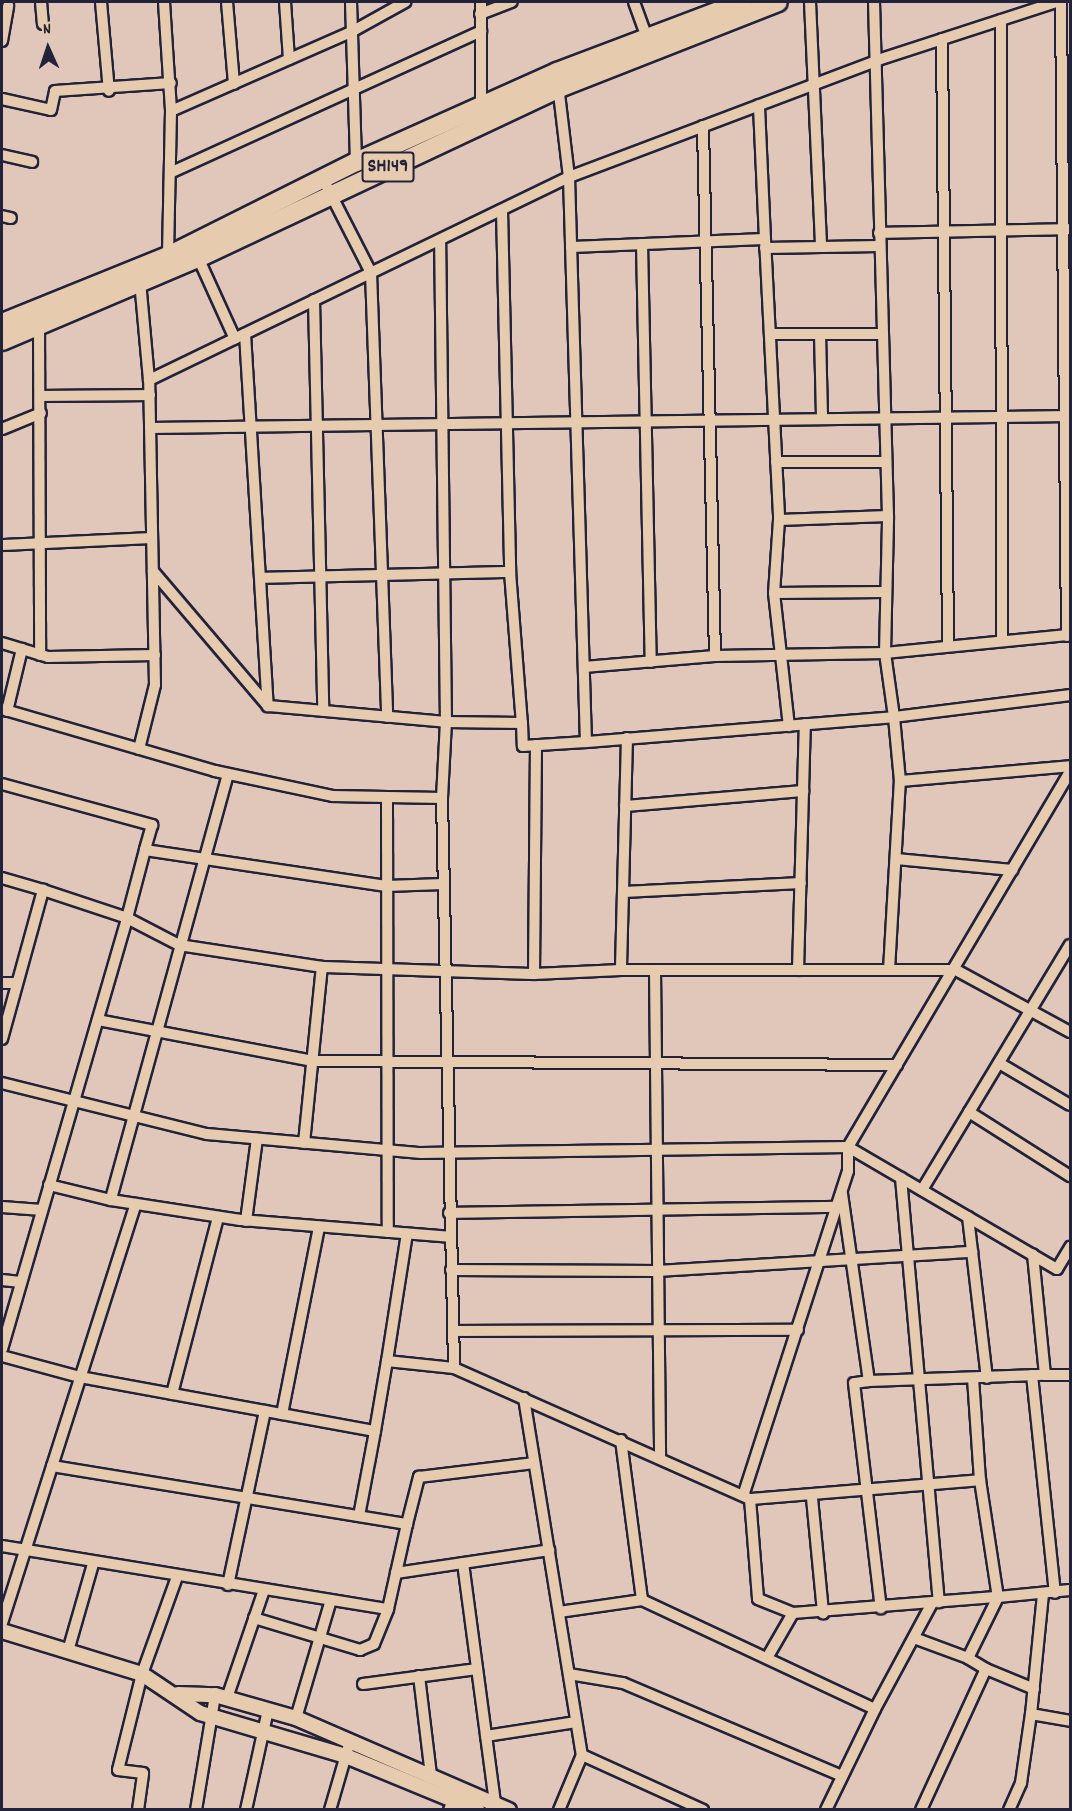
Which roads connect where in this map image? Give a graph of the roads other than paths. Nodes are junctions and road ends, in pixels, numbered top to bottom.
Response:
1 (41, 2) edge
2 (101, 2) edge
3 (164, 2) edge
4 (227, 2) edge
5 (285, 2) edge
6 (351, 2) edge
7 (405, 2) edge
8 (481, 2) edge
9 (512, 2) edge
10 (634, 2) edge
11 (742, 2) edge
12 (778, 2) edge
13 (810, 2) edge
14 (874, 2) edge
15 (1059, 2) edge
16 (8, 6) dead end
17 (716, 6) edge
18 (480, 14) junction
19 (1001, 20) junction
20 (43, 24) dead end
21 (353, 31) junction
22 (481, 32) junction
23 (646, 38) junction
24 (942, 39) junction
25 (2, 41) edge
26 (290, 59) junction
27 (878, 60) junction
28 (558, 80) junction
29 (171, 83) junction
30 (816, 83) junction
31 (234, 84) junction
32 (356, 87) junction
33 (109, 91) junction
34 (2, 99) edge
35 (759, 105) junction
36 (481, 106) junction
37 (171, 111) junction
38 (703, 126) junction
39 (2, 155) edge
40 (32, 162) dead end
41 (357, 162) junction
42 (172, 172) junction
43 (569, 177) junction
44 (327, 186) junction
45 (502, 210) junction
46 (1003, 230) junction
47 (1066, 230) edge
48 (945, 231) junction
49 (879, 233) junction
50 (440, 240) junction
51 (707, 241) junction
52 (765, 243) junction
53 (642, 244) junction
54 (879, 246) junction
55 (571, 247) junction
56 (821, 247) junction
57 (195, 251) junction
58 (168, 256) junction
59 (371, 273) junction
60 (140, 282) junction
61 (1066, 299) edge
62 (314, 300) junction
63 (2, 323) edge
64 (39, 325) junction
65 (770, 334) junction
66 (820, 334) junction
67 (882, 334) junction
68 (240, 336) junction
69 (2, 341) edge
70 (149, 380) junction
71 (150, 395) junction
72 (42, 396) junction
73 (41, 413) junction
74 (885, 416) junction
75 (947, 416) junction
76 (1004, 416) junction
77 (1067, 416) edge
78 (822, 417) junction
79 (774, 418) junction
80 (714, 419) junction
81 (646, 421) junction
82 (576, 422) junction
83 (505, 423) junction
84 (444, 424) junction
85 (378, 425) junction
86 (319, 426) junction
87 (253, 427) junction
88 (150, 428) junction
89 (2, 429) edge
90 (776, 462) junction
91 (886, 462) junction
92 (888, 516) junction
93 (779, 520) junction
94 (153, 538) junction
95 (38, 543) junction
96 (2, 545) edge
97 (153, 570) junction
98 (510, 572) junction
99 (447, 573) junction
100 (383, 574) junction
101 (321, 575) junction
102 (261, 578) junction
103 (885, 592) junction
104 (774, 593) junction
105 (1069, 635) edge
106 (1002, 641) junction
107 (2, 643) edge
108 (948, 646) junction
109 (22, 650) junction
110 (885, 653) junction
111 (40, 655) junction
112 (155, 655) junction
113 (715, 656) junction
114 (777, 656) junction
115 (651, 662) junction
116 (584, 667) junction
117 (1071, 694) edge
118 (268, 706) junction
119 (4, 710) edge
120 (323, 711) junction
121 (387, 717) junction
122 (894, 717) junction
123 (446, 722) junction
124 (522, 723) junction
125 (805, 724) junction
126 (789, 726) junction
127 (627, 738) junction
128 (586, 742) junction
129 (536, 745) junction
130 (139, 749) junction
131 (1071, 766) edge
132 (1071, 771) edge
133 (228, 774) junction
134 (900, 781) junction
135 (2, 784) edge
136 (803, 791) junction
137 (387, 797) junction
138 (442, 798) junction
139 (625, 806) junction
140 (145, 850) junction
141 (896, 859) junction
142 (203, 861) junction
143 (1012, 870) junction
144 (2, 878) edge
145 (801, 883) junction
146 (443, 884) junction
147 (386, 886) junction
148 (43, 890) junction
149 (624, 892) junction
150 (127, 918) junction
151 (179, 945) junction
152 (1071, 945) edge
153 (1067, 957) edge
154 (322, 967) junction
155 (385, 970) junction
156 (621, 970) junction
157 (655, 970) junction
158 (798, 970) junction
159 (889, 970) junction
160 (957, 970) junction
161 (445, 973) junction
162 (534, 974) junction
163 (2, 983) edge
164 (17, 983) junction
165 (1033, 1007) junction
166 (98, 1020) junction
167 (156, 1031) junction
168 (1071, 1032) edge
169 (2, 1039) edge
170 (312, 1061) junction
171 (386, 1061) junction
172 (655, 1061) junction
173 (446, 1062) junction
174 (999, 1063) junction
175 (897, 1065) junction
176 (2, 1083) edge
177 (74, 1101) junction
178 (1071, 1105) edge
179 (969, 1112) junction
180 (132, 1116) junction
181 (257, 1139) junction
182 (304, 1143) junction
183 (656, 1146) junction
184 (848, 1147) junction
185 (387, 1150) junction
186 (447, 1153) junction
187 (1071, 1176) edge
188 (901, 1178) junction
189 (49, 1185) junction
190 (922, 1190) junction
191 (842, 1191) junction
192 (111, 1200) junction
193 (136, 1204) junction
194 (2, 1207) edge
195 (836, 1207) junction
196 (42, 1210) junction
197 (656, 1212) junction
198 (449, 1213) junction
199 (218, 1217) junction
200 (968, 1217) junction
201 (246, 1221) junction
202 (319, 1227) junction
203 (388, 1232) junction
204 (408, 1234) junction
205 (450, 1237) junction
206 (1071, 1247) edge
207 (972, 1252) junction
208 (1033, 1255) junction
209 (909, 1257) junction
210 (852, 1260) junction
211 (818, 1263) junction
212 (451, 1270) junction
213 (657, 1271) junction
214 (2, 1280) edge
215 (21, 1282) junction
216 (658, 1328) junction
217 (798, 1330) junction
218 (453, 1331) junction
219 (2, 1349) edge
220 (2, 1356) edge
221 (387, 1361) junction
222 (454, 1368) junction
223 (1045, 1375) junction
224 (1071, 1375) edge
225 (1032, 1376) junction
226 (80, 1377) junction
227 (973, 1378) junction
228 (987, 1378) junction
229 (869, 1381) junction
230 (922, 1381) junction
231 (172, 1394) junction
232 (524, 1398) junction
233 (265, 1411) junction
234 (282, 1414) junction
235 (375, 1431) junction
236 (621, 1440) junction
237 (660, 1457) junction
238 (534, 1463) junction
239 (52, 1466) junction
240 (980, 1480) junction
241 (927, 1487) junction
242 (863, 1492) junction
243 (747, 1496) junction
244 (249, 1498) junction
245 (812, 1498) junction
246 (359, 1516) junction
247 (407, 1524) junction
248 (2, 1546) edge
249 (549, 1550) junction
250 (24, 1554) junction
251 (463, 1563) junction
252 (93, 1564) junction
253 (396, 1573) junction
254 (177, 1577) junction
255 (228, 1585) junction
256 (264, 1590) junction
257 (1071, 1590) edge
258 (1055, 1593) junction
259 (1043, 1594) junction
260 (998, 1597) junction
261 (331, 1600) junction
262 (642, 1600) junction
263 (936, 1603) junction
264 (881, 1608) junction
265 (388, 1609) junction
266 (559, 1612) junction
267 (793, 1613) junction
268 (823, 1613) junction
269 (254, 1618) junction
270 (2, 1623) edge
271 (2, 1631) edge
272 (320, 1637) junction
273 (914, 1638) junction
274 (68, 1651) junction
275 (767, 1658) junction
276 (968, 1658) junction
277 (477, 1669) junction
278 (986, 1669) junction
279 (142, 1674) junction
280 (569, 1674) junction
281 (419, 1676) junction
282 (363, 1684) dead end
283 (1034, 1689) junction
284 (178, 1694) junction
285 (221, 1697) junction
286 (875, 1709) junction
287 (268, 1710) junction
288 (1031, 1714) junction
289 (212, 1716) junction
290 (296, 1718) junction
291 (1071, 1721) edge
292 (576, 1722) junction
293 (264, 1732) junction
294 (486, 1736) junction
295 (350, 1741) junction
296 (582, 1755) junction
297 (345, 1756) junction
298 (431, 1775) junction
299 (842, 1776) junction
300 (454, 1799) edge
301 (495, 1803) junction
302 (138, 1809) edge
303 (196, 1809) edge
304 (246, 1809) edge
305 (330, 1809) edge
306 (477, 1809) edge
307 (509, 1809) edge
308 (560, 1809) edge
309 (703, 1809) edge
310 (826, 1809) edge
311 (921, 1809) edge
312 (1009, 1809) edge

1 - 20 street
2 - 33 street
3 - 29 street
4 - 31 street
5 - 26 street
6 - 21 street
7 - 21 street
8 - 18 street
9 - 18 street
10 - 23 street
11 - 17 main road, SH149
12 - 28 main road, SH149
13 - 30 street
14 - 27 street
15 - 19 street
15 - 47 street
16 - 25 street
17 - 23 main road, SH149
18 - 22 street
19 - 24 street
19 - 46 street
21 - 26 street
21 - 32 street
22 - 32 street
22 - 36 street
23 - 28 main road, SH149
24 - 27 street
24 - 48 street
26 - 31 street
27 - 30 street
27 - 49 street
28 - 36 main road, SH149
28 - 43 street
28 - 44 main road, SH149
29 - 33 street
29 - 37 street
30 - 35 street
30 - 56 street
31 - 37 street
32 - 41 street
32 - 42 street
33 - 34 street
35 - 38 street
35 - 52 street
36 - 41 main road, SH149
37 - 42 street
38 - 43 street
38 - 51 street
39 - 40 street
41 - 44 main road, SH149
42 - 58 street
43 - 45 street
43 - 55 street
44 - 57 main road, SH149
44 - 59 street
45 - 50 street
45 - 83 street
46 - 47 street
46 - 48 street
46 - 76 street
47 - 61 street
48 - 49 street
48 - 75 street
49 - 54 street
50 - 59 street
50 - 84 street
51 - 52 street
51 - 53 street
51 - 80 street
52 - 56 street
52 - 65 street
53 - 55 street
53 - 81 street
54 - 56 street
54 - 67 street
55 - 82 street
57 - 58 main road, SH149
57 - 60 main road, SH149
57 - 68 street
58 - 63 main road, SH149
59 - 62 street
59 - 85 street
60 - 64 main road, SH149
60 - 70 street
61 - 77 street
62 - 68 street
62 - 86 street
64 - 69 main road, SH149
64 - 72 street
65 - 66 street
65 - 79 street
66 - 67 street
66 - 78 street
67 - 74 street
68 - 70 street
68 - 87 street
70 - 71 street
71 - 72 street
71 - 88 street
72 - 73 street
73 - 89 street
73 - 95 street
74 - 75 street
74 - 78 street
74 - 91 street
75 - 76 street
75 - 108 street
76 - 77 street
76 - 106 street
77 - 105 street
78 - 79 street
79 - 80 street
79 - 90 street
80 - 81 street
80 - 113 street
81 - 82 street
81 - 115 street
82 - 83 street
82 - 116 street
83 - 84 street
83 - 98 street
84 - 85 street
84 - 99 street
85 - 86 street
85 - 100 street
86 - 87 street
86 - 101 street
87 - 88 street
87 - 102 street
88 - 94 street
90 - 91 street
90 - 93 street
91 - 92 street
92 - 93 street
92 - 103 street
93 - 104 street
94 - 95 street
94 - 97 street
95 - 96 street
95 - 111 street
97 - 112 street
97 - 118 street
98 - 99 street
98 - 124 street
99 - 100 street
99 - 123 street
100 - 101 street
100 - 121 street
101 - 102 street
101 - 120 street
102 - 118 street
103 - 104 street
103 - 110 street
104 - 114 street
105 - 106 street
106 - 108 street
107 - 109 street
108 - 110 street
109 - 111 street
109 - 119 street
110 - 114 street
110 - 122 street
111 - 112 street
112 - 130 street
113 - 114 street
113 - 115 street
114 - 126 street
115 - 116 street
116 - 128 street
117 - 122 street
118 - 120 street
119 - 130 street
120 - 121 street
121 - 123 street
122 - 125 street
122 - 134 street
123 - 124 street
123 - 138 street
124 - 129 street
125 - 126 street
125 - 136 street
126 - 127 street
127 - 128 street
127 - 139 street
128 - 129 street
129 - 162 street
130 - 133 street
131 - 134 street
132 - 143 street
133 - 137 street
133 - 142 street
134 - 141 street
135 - 140 street
136 - 139 street
136 - 145 street
137 - 138 street
137 - 147 street
138 - 146 street
139 - 149 street
140 - 142 street
140 - 150 street
141 - 143 street
141 - 159 street
142 - 147 street
142 - 151 street
143 - 160 street
144 - 148 street
145 - 149 street
145 - 158 street
146 - 147 street
146 - 161 street
147 - 155 street
148 - 150 street
148 - 164 street
149 - 156 street
150 - 151 street
150 - 166 street
151 - 154 street
151 - 167 street
152 - 153 street
153 - 165 street
154 - 155 street
154 - 170 street
155 - 161 street
155 - 171 street
156 - 157 street
156 - 162 street
157 - 158 street
157 - 172 street
158 - 159 street
159 - 160 street
160 - 165 street
160 - 175 street
161 - 162 street
161 - 173 street
163 - 164 street
164 - 169 street
165 - 168 street
165 - 174 street
166 - 167 street
166 - 177 street
167 - 170 street
167 - 180 street
170 - 171 street
170 - 182 street
171 - 173 street
171 - 185 street
172 - 173 street
172 - 175 street
172 - 183 street
173 - 186 street
174 - 178 street
174 - 179 street
175 - 184 street
176 - 177 street
177 - 180 street
177 - 189 street
179 - 187 street
179 - 190 street
180 - 181 street
180 - 192 street
181 - 182 street
181 - 201 street
182 - 185 street
183 - 184 street
183 - 186 street
183 - 197 street
184 - 188 street
184 - 191 street
185 - 186 street
185 - 203 street
186 - 198 street
188 - 190 street
188 - 209 street
189 - 192 street
189 - 196 street
190 - 200 street
191 - 195 street
191 - 210 street
192 - 193 street
193 - 199 street
193 - 226 street
194 - 196 street
195 - 197 street
195 - 211 street
196 - 215 street
197 - 198 street
197 - 213 street
198 - 205 street
199 - 201 street
199 - 231 street
200 - 207 street
200 - 208 street
201 - 202 street
202 - 203 street
202 - 234 street
203 - 204 street
204 - 205 street
204 - 221 street
205 - 212 street
206 - 208 street
207 - 209 street
207 - 228 street
208 - 223 street
209 - 210 street
209 - 230 street
210 - 211 street
210 - 229 street
211 - 213 street
211 - 217 street
212 - 213 street
212 - 218 street
213 - 216 street
214 - 215 street
215 - 219 street
216 - 217 street
216 - 218 street
216 - 237 street
217 - 243 street
218 - 222 street
220 - 226 street
221 - 222 street
221 - 235 street
222 - 232 street
223 - 224 street
223 - 225 street
225 - 228 street
225 - 258 street
226 - 231 street
226 - 239 street
227 - 228 street
227 - 230 street
227 - 240 street
229 - 230 street
229 - 242 street
230 - 241 street
231 - 233 street
232 - 236 street
232 - 238 street
233 - 234 street
233 - 244 street
234 - 235 street
235 - 246 street
236 - 237 street
236 - 262 street
237 - 243 street
238 - 247 street
238 - 249 street
239 - 244 street
239 - 250 street
240 - 241 street
240 - 260 street
241 - 242 street
241 - 263 street
242 - 245 street
242 - 264 street
243 - 245 street
243 - 267 street
244 - 246 street
244 - 255 street
245 - 268 street
246 - 247 street
247 - 253 street
248 - 250 street
249 - 251 street
249 - 266 street
250 - 252 street
250 - 270 street
251 - 253 street
251 - 277 street
252 - 254 street
252 - 274 street
253 - 265 street
254 - 255 street
254 - 279 street
255 - 256 street
256 - 261 street
256 - 269 street
257 - 258 street
258 - 259 street
259 - 260 street
259 - 283 street
260 - 263 street
260 - 276 street
261 - 265 street
261 - 272 street
262 - 266 street
262 - 275 street
263 - 264 street
263 - 273 street
264 - 268 street
265 - 272 street
266 - 280 street
267 - 268 street
267 - 275 street
269 - 272 street
269 - 285 street
271 - 274 street
272 - 290 street
273 - 276 street
273 - 286 street
274 - 279 street
275 - 286 street
276 - 278 street
277 - 281 street
277 - 294 street
278 - 283 street
278 - 311 street
279 - 284 street
279 - 302 street
280 - 292 street
280 - 299 street
281 - 282 street
281 - 298 street
283 - 288 street
284 - 285 street
284 - 289 street
285 - 287 street
285 - 289 street
286 - 299 street
287 - 290 street
287 - 293 street
288 - 291 street
288 - 312 street
289 - 293 street
289 - 303 street
290 - 295 street
292 - 294 street
292 - 296 street
293 - 297 street
293 - 304 street
294 - 301 street
295 - 297 street
295 - 298 street
296 - 308 street
296 - 309 street
297 - 300 street
297 - 305 street
298 - 300 street
299 - 310 street
300 - 301 street
300 - 306 street
301 - 307 street

